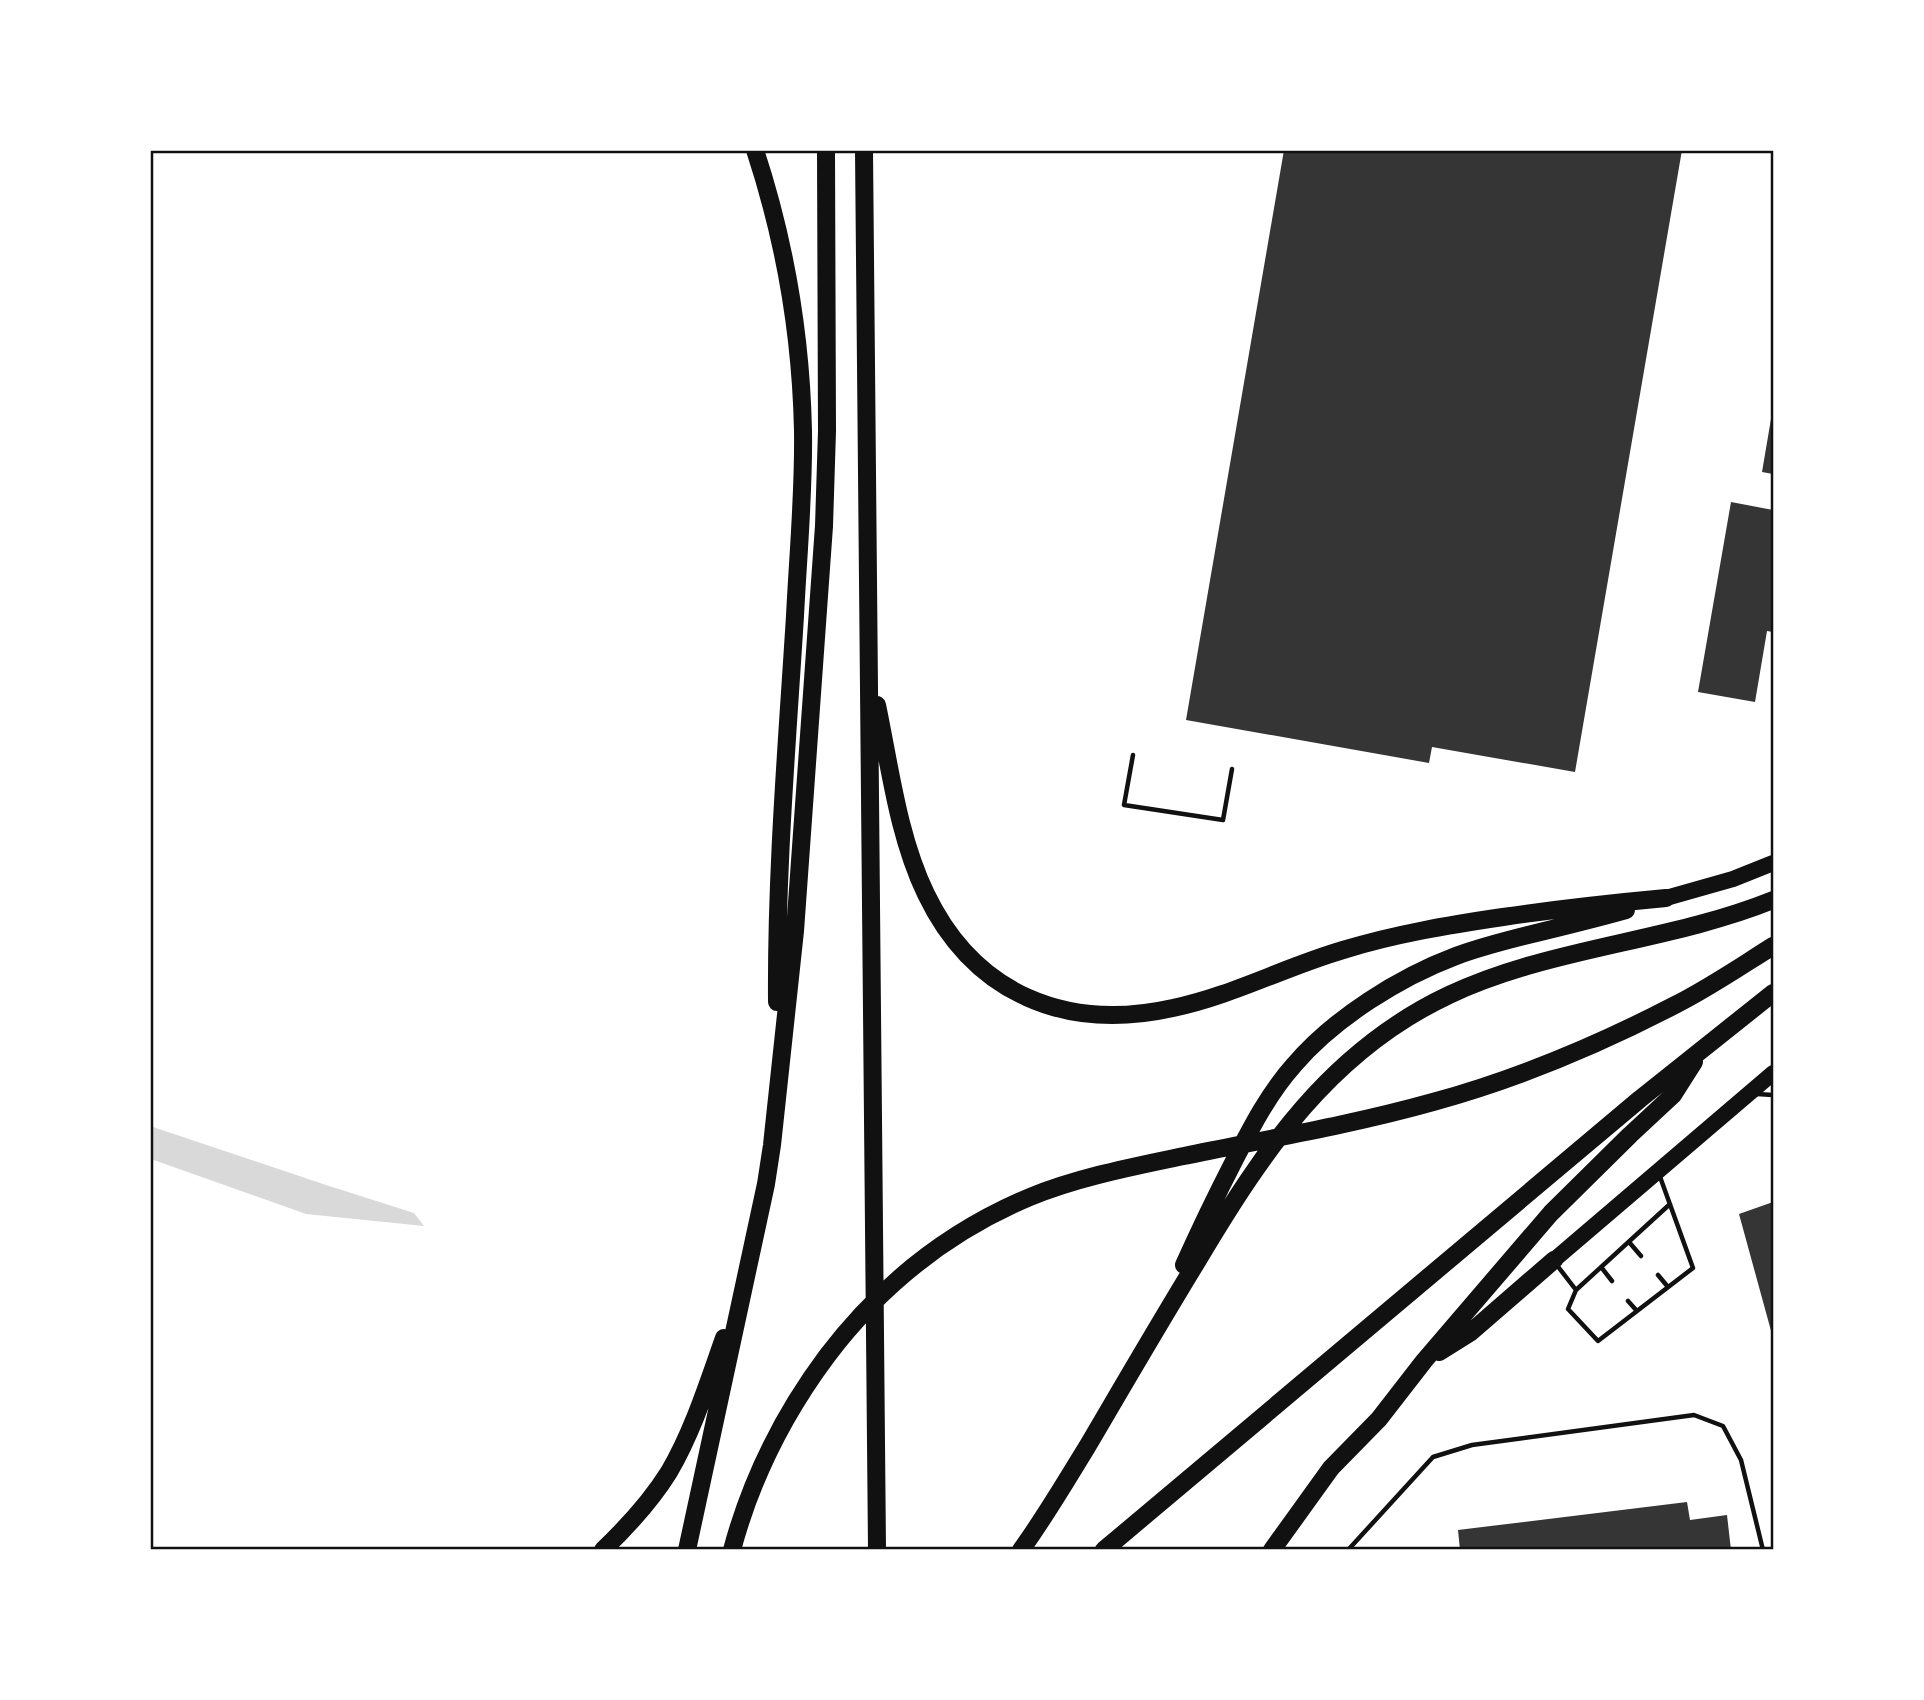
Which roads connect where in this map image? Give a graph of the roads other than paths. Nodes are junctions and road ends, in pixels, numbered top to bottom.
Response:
1 (755, 150) edge
2 (827, 150) edge
3 (864, 152) edge
4 (868, 661) junction
5 (1133, 755) dead end
6 (1232, 769) dead end
7 (1773, 863) edge
8 (1666, 898) junction
9 (1773, 900) edge
10 (1773, 946) edge
11 (1773, 993) edge
12 (1701, 1051) junction
13 (1773, 1073) edge
14 (778, 1074) junction
15 (1749, 1093) junction
16 (1773, 1095) edge
17 (1658, 1170) junction
18 (1670, 1204) junction
19 (1629, 1242) junction
20 (1641, 1256) dead end
21 (1554, 1260) junction
22 (1601, 1268) junction
23 (746, 1275) junction
24 (1658, 1275) dead end
25 (1612, 1281) dead end
26 (1668, 1287) junction
27 (1576, 1290) junction
28 (1628, 1301) dead end
29 (1637, 1311) junction
30 (1149, 1341) junction
31 (1424, 1361) junction
32 (603, 1549) edge
33 (687, 1549) edge
34 (732, 1549) edge
35 (877, 1549) edge
36 (1021, 1549) edge
37 (1104, 1549) edge
38 (1272, 1549) edge
39 (1348, 1549) edge
40 (1763, 1549) edge

1 - 14 highway
2 - 14 highway
3 - 4 highway
4 - 8 highway
4 - 35 highway
5 - 6 lane
7 - 8 main road
8 - 30 highway
9 - 30 highway
10 - 34 highway
11 - 12 highway
12 - 31 highway
12 - 37 highway
13 - 15 main road
14 - 23 highway
15 - 16 lane
15 - 17 main road
17 - 18 lane
17 - 21 main road
18 - 19 lane
18 - 26 lane
19 - 20 lane
19 - 22 lane
21 - 27 lane
21 - 31 highway
22 - 25 lane
22 - 27 lane
23 - 32 highway
23 - 33 highway
24 - 26 lane
26 - 29 lane
27 - 29 lane
28 - 29 lane
30 - 36 highway
31 - 38 highway
39 - 40 lane

